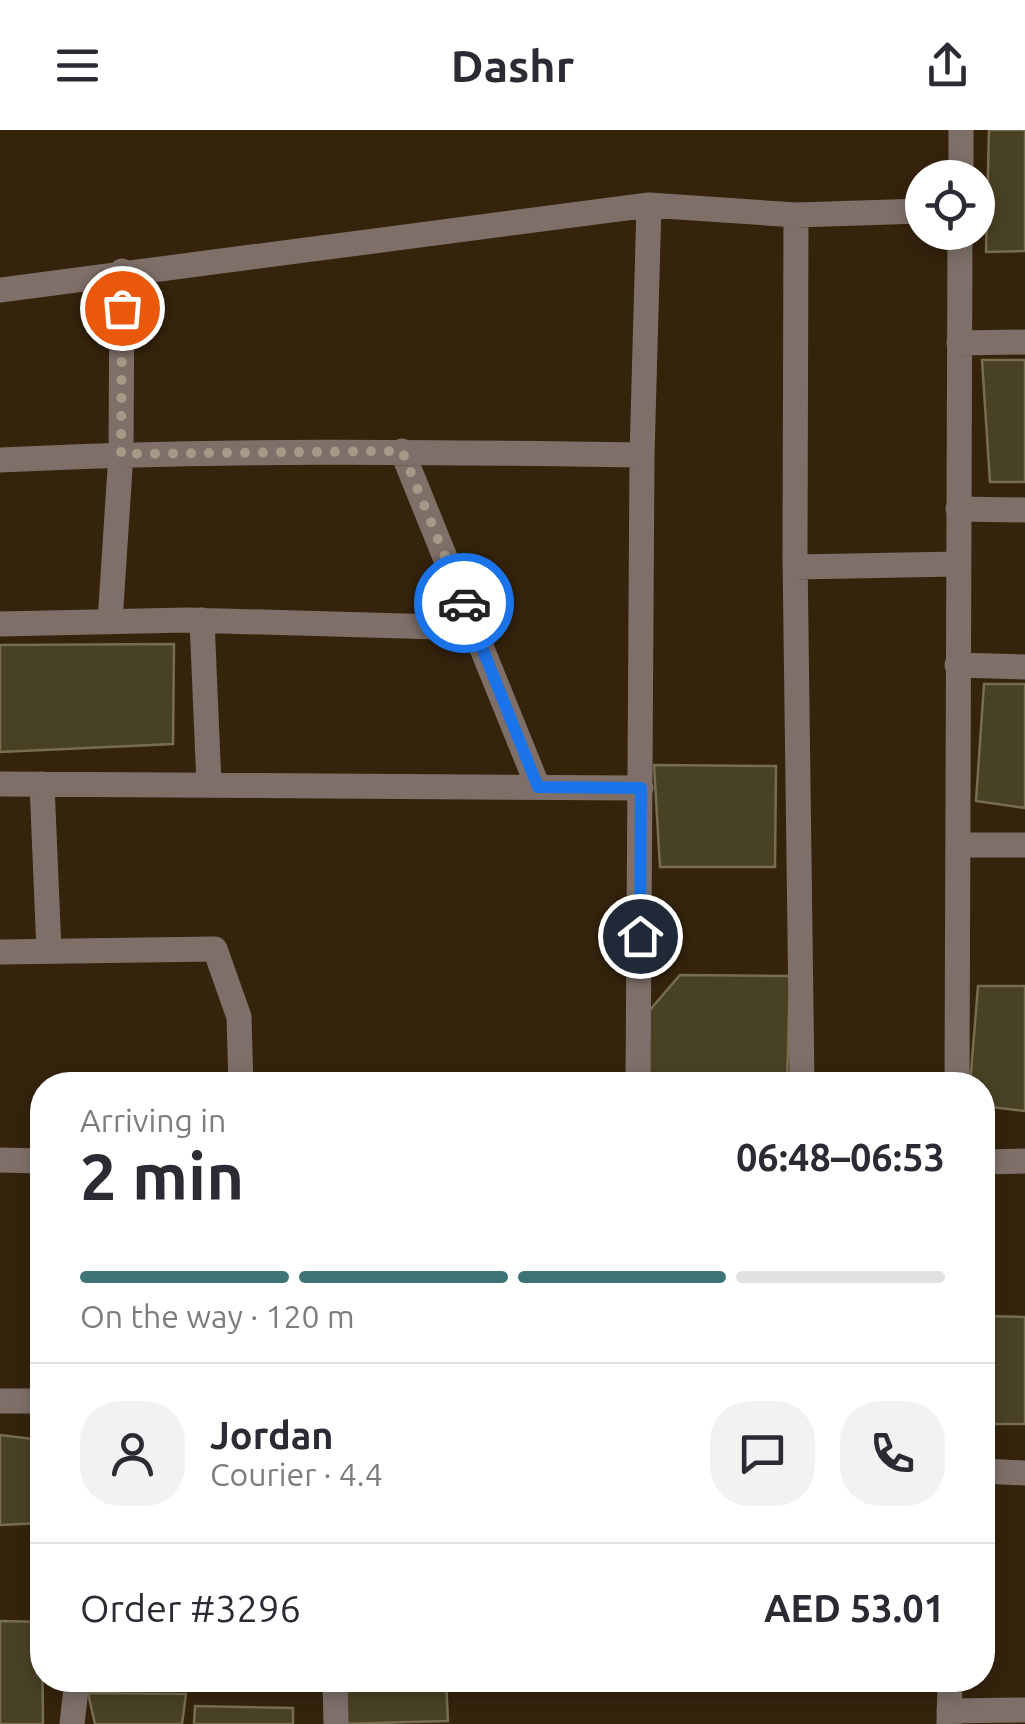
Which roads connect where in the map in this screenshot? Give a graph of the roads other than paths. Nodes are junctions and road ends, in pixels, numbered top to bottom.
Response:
1 (961, 130) edge
2 (961, 160) edge
3 (649, 205) junction
4 (905, 211) edge
5 (796, 214) junction
6 (960, 250) edge
7 (122, 271) junction
8 (0, 290) edge
9 (960, 342) junction
10 (1025, 342) edge
11 (402, 451) junction
12 (121, 454) junction
13 (642, 456) junction
14 (0, 460) edge
15 (958, 509) junction
16 (1025, 510) edge
17 (958, 564) junction
18 (795, 567) junction
19 (202, 620) junction
20 (110, 622) junction
21 (0, 624) edge
22 (474, 628) junction
23 (958, 665) junction
24 (1025, 667) edge
25 (0, 784) edge
26 (42, 784) junction
27 (209, 785) junction
28 (538, 787) junction
29 (641, 788) junction
30 (958, 845) junction
31 (1025, 845) edge
32 (49, 951) junction
33 (0, 952) edge
34 (241, 1072) edge
35 (638, 1072) edge
36 (802, 1072) edge
37 (957, 1072) edge
38 (0, 1160) edge
39 (30, 1160) edge
40 (1025, 1161) edge
41 (995, 1162) edge
42 (0, 1401) edge
43 (30, 1402) edge
44 (995, 1471) edge
45 (1025, 1473) edge
46 (75, 1692) edge
47 (335, 1692) edge
48 (950, 1692) edge
49 (1025, 1710) edge
50 (949, 1718) edge
51 (72, 1724) edge
52 (336, 1724) edge

1 - 2 street
3 - 5 street
3 - 7 street
3 - 13 street
4 - 5 street
5 - 18 street
6 - 9 street
7 - 8 street
7 - 12 street
9 - 10 street
9 - 15 street
11 - 12 street
11 - 13 street
11 - 22 street
12 - 14 street
12 - 20 street
13 - 29 street
15 - 16 street
15 - 17 street
17 - 18 street
17 - 23 street
18 - 36 street
19 - 20 street
19 - 22 street
19 - 27 street
20 - 21 street
22 - 28 street
23 - 24 street
23 - 30 street
25 - 26 street
26 - 27 street
26 - 32 street
27 - 28 street
28 - 29 street
29 - 35 street
30 - 31 street
30 - 37 street
32 - 33 street
32 - 34 street
38 - 39 street
40 - 41 street
42 - 43 street
44 - 45 street
46 - 51 street
47 - 52 street
48 - 50 street
49 - 50 street

